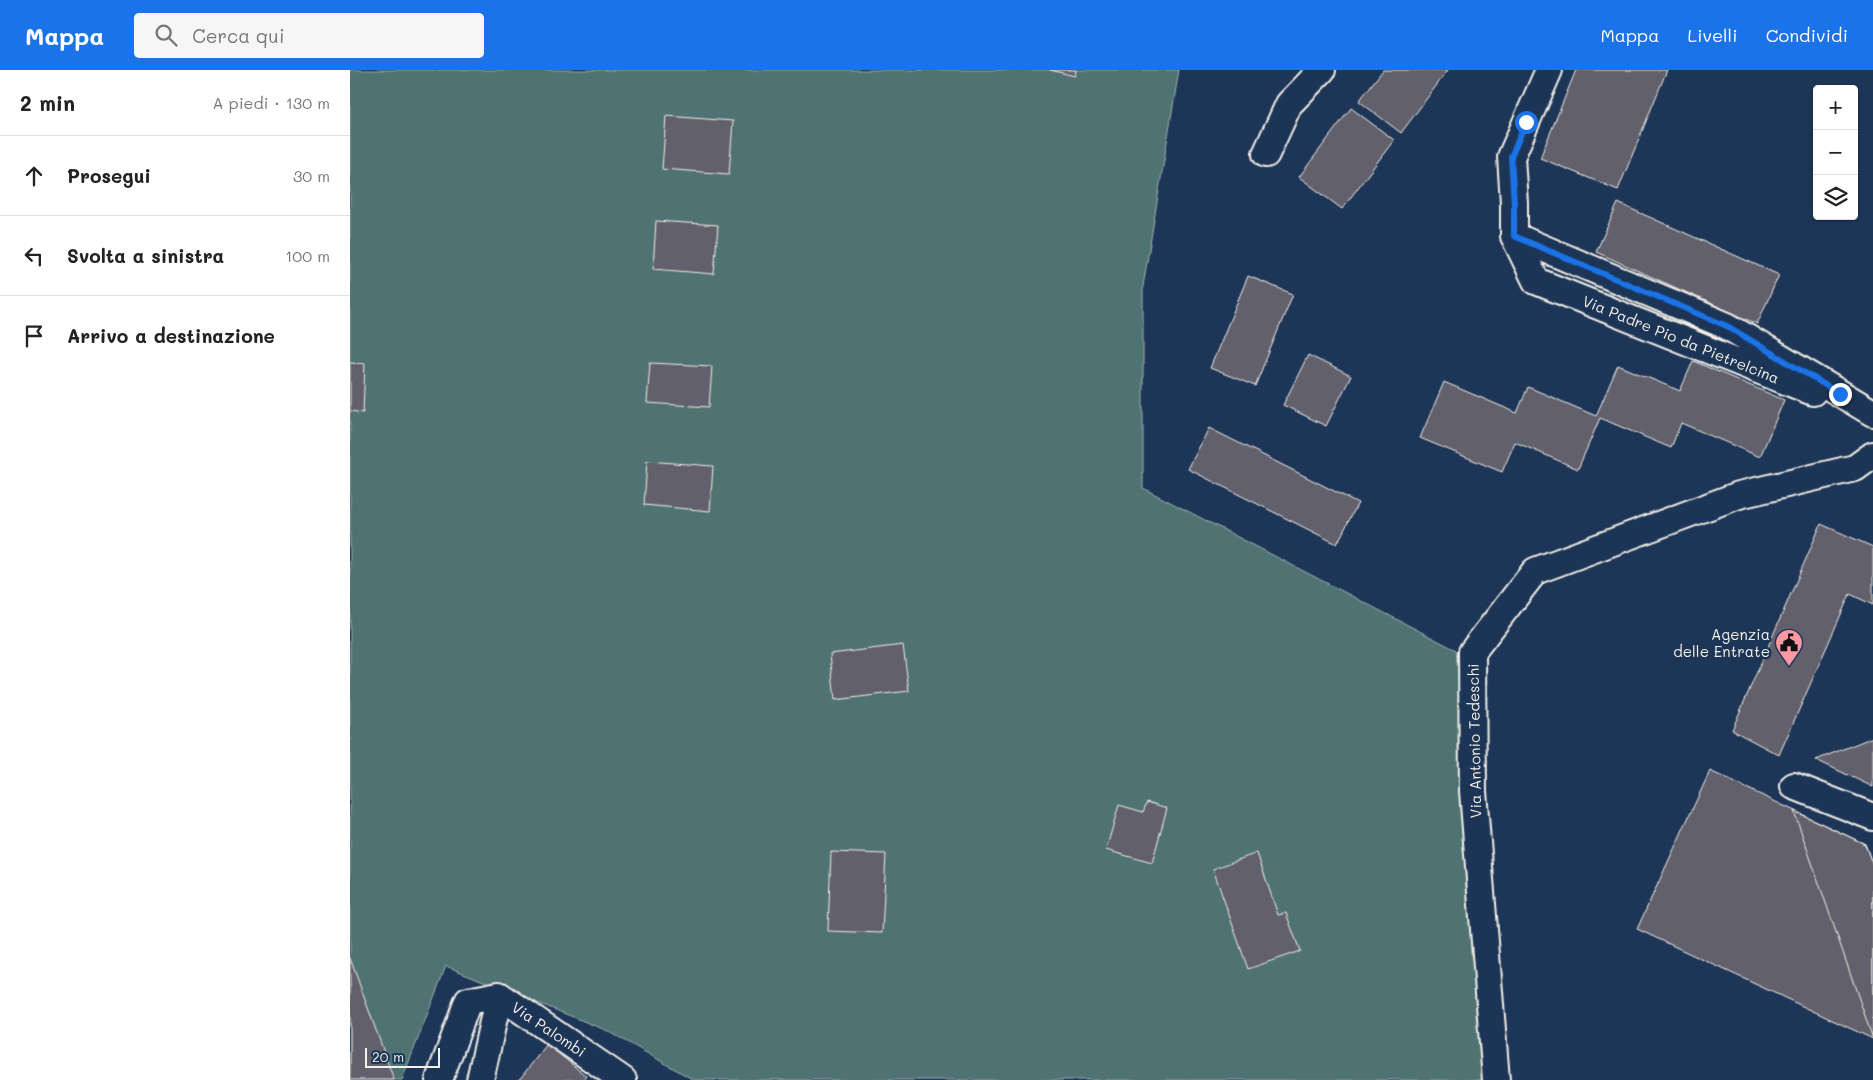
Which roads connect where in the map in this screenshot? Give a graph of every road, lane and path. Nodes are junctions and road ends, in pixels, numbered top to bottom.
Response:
1 (1322, 70) edge
2 (1549, 70) edge
3 (1266, 154) dead end
4 (1873, 414) edge
5 (1873, 455) edge
6 (1794, 786) dead end
7 (1873, 817) edge
8 (499, 995) junction
9 (439, 1080) edge
10 (480, 1080) edge
11 (623, 1080) edge
12 (1496, 1080) edge

1 - 3 street
2 - 4 street, Via Padre Pio da Pietrelcina
5 - 12 street, Via Antonio Tedeschi
6 - 7 street
8 - 9 street
8 - 10 street
8 - 11 street, Via Palombi

